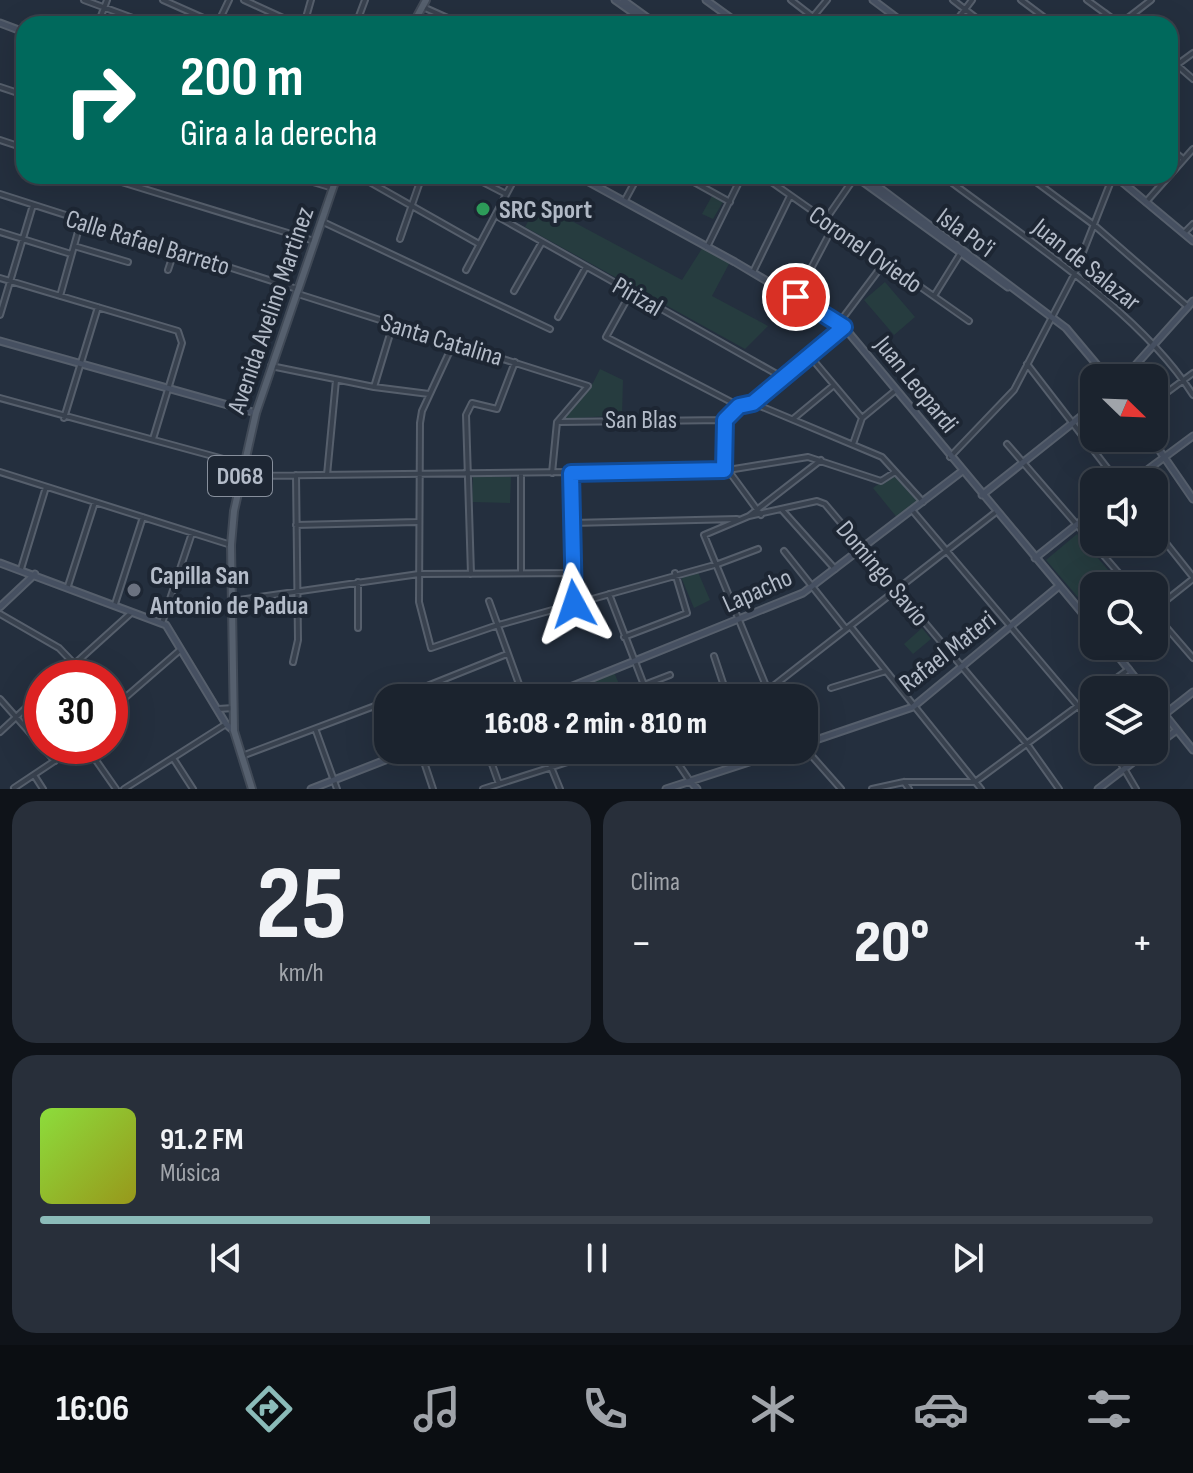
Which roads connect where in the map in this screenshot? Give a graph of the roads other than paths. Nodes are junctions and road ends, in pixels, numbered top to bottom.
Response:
1 (84, 0) edge
2 (107, 0) edge
3 (163, 0) edge
4 (244, 0) edge
5 (615, 0) edge
6 (623, 0) edge
7 (706, 0) edge
8 (791, 0) edge
9 (827, 0) edge
10 (873, 0) edge
11 (953, 0) edge
12 (972, 0) edge
13 (1021, 0) edge
14 (1087, 0) edge
15 (1151, 0) edge
16 (253, 2) edge
17 (424, 4) edge
18 (104, 8) junction
19 (965, 9) junction
20 (1105, 13) junction
21 (101, 16) edge
22 (126, 16) edge
23 (199, 16) edge
24 (280, 16) edge
25 (446, 16) edge
26 (638, 16) edge
27 (645, 16) edge
28 (728, 16) edge
29 (812, 16) edge
30 (814, 16) edge
31 (894, 16) edge
32 (960, 16) edge
33 (974, 16) edge
34 (1042, 16) edge
35 (1104, 16) edge
36 (1109, 16) edge
37 (1130, 16) edge
38 (1193, 53) edge
39 (1178, 64) joint
40 (1193, 79) edge
41 (1193, 149) edge
42 (1178, 155) edge
43 (1183, 159) junction
44 (1178, 165) edge
45 (128, 184) edge
46 (320, 184) edge
47 (334, 184) edge
48 (373, 184) edge
49 (418, 184) edge
50 (487, 184) edge
51 (512, 184) edge
52 (595, 184) edge
53 (634, 184) edge
54 (697, 184) edge
55 (738, 184) edge
56 (774, 184) edge
57 (850, 184) edge
58 (866, 184) edge
59 (874, 184) edge
60 (954, 184) edge
61 (1039, 184) edge
62 (1111, 184) edge
63 (1124, 184) edge
64 (1161, 184) edge
65 (333, 188) junction
66 (0, 194) edge
67 (506, 194) junction
68 (790, 196) junction
69 (625, 200) junction
70 (730, 202) junction
71 (1146, 202) junction
72 (33, 205) junction
73 (409, 205) junction
74 (495, 215) junction
75 (826, 219) junction
76 (81, 221) junction
77 (321, 221) junction
78 (1193, 224) edge
79 (834, 225) junction
80 (1094, 225) junction
81 (0, 232) edge
82 (1184, 233) junction
83 (23, 239) junction
84 (400, 239) dead end
85 (314, 241) junction
86 (1193, 241) edge
87 (542, 242) junction
88 (479, 244) junction
89 (74, 246) junction
90 (707, 247) junction
91 (175, 249) junction
92 (962, 251) junction
93 (71, 254) junction
94 (128, 262) dead end
95 (884, 263) junction
96 (586, 267) junction
97 (168, 270) dead end
98 (466, 270) dead end
99 (753, 272) junction
100 (1074, 275) junction
101 (0, 278) edge
102 (10, 281) junction
103 (296, 291) junction
104 (514, 291) dead end
105 (631, 291) junction
106 (60, 296) junction
107 (934, 296) junction
108 (796, 297) junction
109 (1193, 301) edge
110 (98, 307) junction
111 (1188, 307) junction
112 (0, 315) edge
113 (558, 317) dead end
114 (1050, 317) junction
115 (969, 321) dead end
116 (393, 324) junction
117 (841, 325) junction
118 (550, 329) dead end
119 (0, 341) edge
120 (454, 342) junction
121 (1154, 345) junction
122 (808, 354) junction
123 (515, 362) junction
124 (81, 364) junction
125 (1027, 364) junction
126 (1097, 364) edge
127 (1137, 364) edge
128 (271, 366) junction
129 (1193, 373) edge
130 (782, 377) junction
131 (336, 380) junction
132 (1184, 380) junction
133 (834, 385) junction
134 (374, 387) junction
135 (168, 388) junction
136 (896, 390) junction
137 (1168, 392) edge
138 (429, 394) junction
139 (1193, 395) edge
140 (0, 398) edge
141 (753, 403) junction
142 (739, 406) junction
143 (256, 413) junction
144 (64, 418) junction
145 (862, 418) junction
146 (1080, 418) edge
147 (793, 419) junction
148 (725, 420) junction
149 (557, 422) junction
150 (1074, 423) junction
151 (1193, 436) edge
152 (153, 439) junction
153 (853, 444) junction
154 (1007, 444) dead end
155 (1161, 452) edge
156 (1164, 456) junction
157 (950, 457) junction
158 (821, 460) junction
159 (1023, 463) junction
160 (242, 464) junction
161 (1108, 468) edge
162 (1149, 468) edge
163 (726, 470) junction
164 (0, 472) edge
165 (895, 472) junction
166 (961, 472) junction
167 (521, 473) junction
168 (552, 473) junction
169 (571, 473) junction
170 (468, 474) junction
171 (296, 475) junction
172 (327, 475) junction
173 (418, 475) junction
174 (240, 477) junction
175 (46, 487) junction
176 (982, 495) junction
177 (1193, 499) edge
178 (95, 502) junction
179 (923, 502) junction
180 (757, 508) junction
181 (912, 510) junction
182 (783, 511) junction
183 (996, 512) junction
184 (761, 515) junction
185 (143, 517) junction
186 (746, 518) junction
187 (418, 522) junction
188 (1080, 522) edge
189 (572, 523) junction
190 (296, 525) junction
191 (1076, 525) junction
192 (192, 533) junction
193 (231, 545) junction
194 (1168, 546) edge
195 (862, 548) junction
196 (758, 549) dead end
197 (947, 550) junction
198 (784, 551) dead end
199 (1035, 558) junction
200 (0, 563) edge
201 (718, 564) junction
202 (21, 569) junction
203 (835, 569) junction
204 (1118, 572) edge
205 (521, 573) junction
206 (571, 573) junction
207 (675, 573) junction
208 (35, 574) junction
209 (419, 574) junction
210 (471, 574) junction
211 (1193, 578) edge
212 (358, 582) junction
213 (68, 586) junction
214 (1059, 586) junction
215 (811, 587) junction
216 (897, 590) junction
217 (297, 591) junction
218 (609, 594) junction
219 (1168, 600) edge
220 (232, 601) junction
221 (489, 601) dead end
222 (115, 604) junction
223 (574, 604) junction
224 (0, 607) edge
225 (133, 611) junction
226 (1080, 611) edge
227 (0, 614) edge
228 (741, 620) junction
229 (162, 623) junction
230 (495, 626) junction
231 (1012, 626) junction
232 (848, 627) junction
233 (358, 628) dead end
234 (1168, 629) edge
235 (624, 637) junction
236 (182, 648) junction
237 (507, 654) junction
238 (714, 656) dead end
239 (1193, 658) edge
240 (70, 660) edge
241 (78, 660) edge
242 (1122, 660) edge
243 (635, 661) junction
244 (293, 662) dead end
245 (962, 668) junction
246 (1129, 669) junction
247 (886, 671) junction
248 (670, 675) dead end
249 (1119, 676) edge
250 (1134, 676) edge
251 (433, 684) edge
252 (519, 684) edge
253 (578, 684) edge
254 (644, 684) edge
255 (647, 684) edge
256 (723, 684) edge
257 (766, 684) edge
258 (778, 684) edge
259 (831, 688) dead end
260 (1193, 692) edge
261 (128, 694) edge
262 (0, 699) edge
263 (1079, 705) joint
264 (374, 707) edge
265 (913, 707) junction
266 (234, 708) junction
267 (218, 709) junction
268 (24, 710) edge
269 (1168, 712) edge
270 (17, 717) junction
271 (1168, 718) edge
272 (226, 724) junction
273 (24, 725) edge
274 (1177, 730) junction
275 (234, 731) junction
276 (316, 731) junction
277 (0, 732) edge
278 (1168, 736) edge
279 (818, 741) edge
280 (1027, 744) junction
281 (1193, 750) edge
282 (242, 756) junction
283 (173, 758) junction
284 (818, 762) edge
285 (50, 764) edge
286 (99, 764) edge
287 (375, 764) edge
288 (425, 764) edge
289 (492, 764) edge
290 (557, 764) edge
291 (678, 764) edge
292 (743, 764) edge
293 (1123, 764) edge
294 (1129, 764) edge
295 (550, 766) junction
296 (1125, 767) junction
297 (34, 775) junction
298 (334, 780) junction
299 (690, 781) junction
300 (904, 782) junction
301 (975, 782) junction
302 (499, 784) junction
303 (14, 788) edge
304 (251, 788) edge
305 (43, 789) edge
306 (116, 789) edge
307 (124, 789) edge
308 (193, 789) edge
309 (311, 789) edge
310 (337, 789) edge
311 (433, 789) edge
312 (483, 789) edge
313 (560, 789) edge
314 (666, 789) edge
315 (697, 789) edge
316 (841, 789) edge
317 (872, 789) edge
318 (909, 789) edge
319 (981, 789) edge
320 (1059, 789) edge
321 (1098, 789) edge
322 (1136, 789) edge

1 - 18 street
2 - 18 street
3 - 23 street
4 - 16 street
5 - 26 street
6 - 27 street
7 - 28 street
8 - 29 street
9 - 30 street
10 - 31 street
11 - 19 street
12 - 19 street
13 - 34 street
14 - 20 street
15 - 37 street
16 - 24 street
17 - 25 street
18 - 21 street
18 - 22 street
19 - 32 street
19 - 33 street
20 - 35 street
20 - 36 street
38 - 39 street
39 - 40 street
41 - 43 street
42 - 43 street
43 - 44 street
45 - 85 street
46 - 65 street
47 - 65 main road, Avenida Avelino Martinez / D068
48 - 73 street
49 - 73 street
50 - 67 street
51 - 67 street
52 - 69 street, Juan Leopardi
53 - 69 street
54 - 70 street
55 - 70 street
56 - 68 street, Coronel Oviedo
57 - 75 street
58 - 92 street, Isla Po'i
59 - 92 street, Isla Po'i
60 - 100 street, Juan de Salazar
61 - 80 street
62 - 80 street
63 - 71 street
64 - 71 street
65 - 77 main road, Avenida Avelino Martinez / D068
66 - 72 street, Calle Rafael Barreto
67 - 74 street
68 - 75 street, Coronel Oviedo
68 - 99 street
69 - 90 street, Juan Leopardi
70 - 90 street
71 - 82 street
72 - 76 street, Calle Rafael Barreto
72 - 83 street
73 - 84 street
73 - 88 street
74 - 87 street, Pirizal
74 - 88 street
75 - 79 street, Coronel Oviedo
76 - 89 street
76 - 91 street, Calle Rafael Barreto
77 - 85 main road, Avenida Avelino Martinez / D068
77 - 118 street
78 - 82 street
79 - 95 street, Coronel Oviedo
79 - 108 street
80 - 100 street
80 - 111 street
81 - 83 street
82 - 86 street
83 - 93 street
83 - 102 street
85 - 103 main road, Avenida Avelino Martinez / D068
87 - 96 street, Pirizal
87 - 104 street
88 - 98 street
89 - 93 street
89 - 94 street
90 - 99 street, Juan Leopardi
91 - 97 street
91 - 103 street, Calle Rafael Barreto
92 - 107 street
92 - 114 street, Isla Po'i
93 - 106 street
95 - 107 street, Coronel Oviedo
95 - 117 street
96 - 105 street, Pirizal
96 - 113 street
99 - 108 street, Juan Leopardi
100 - 114 street
100 - 121 street, Juan de Salazar
101 - 102 street
102 - 106 street
102 - 112 street
103 - 116 street, Santa Catalina
103 - 128 main road, Avenida Avelino Martinez / D068
105 - 130 street, Pirizal
105 - 142 street
106 - 110 street
107 - 115 street, Coronel Oviedo
108 - 117 street, Juan Leopardi
109 - 111 street
110 - 124 street
110 - 135 street
111 - 121 street
114 - 125 street
114 - 126 street, Isla Po'i
116 - 120 street, Santa Catalina
116 - 134 street
117 - 122 street
117 - 136 street, Juan Leopardi
119 - 124 street
120 - 123 street, Santa Catalina
120 - 138 street
121 - 127 street
121 - 132 street, Juan de Salazar
122 - 130 street
122 - 133 street
123 - 149 street, Santa Catalina
123 - 170 street
124 - 135 street
124 - 144 street
125 - 150 street
125 - 157 street
128 - 131 street
128 - 143 main road, Avenida Avelino Martinez / D068
129 - 132 street
130 - 141 street
131 - 134 street
131 - 172 street
132 - 137 street
132 - 139 street, Juan de Salazar
133 - 145 street
133 - 147 street
134 - 138 street
135 - 143 street
135 - 152 street
136 - 145 street
136 - 157 street, Juan Leopardi
138 - 173 street
140 - 144 street
141 - 142 street
141 - 147 street
142 - 148 street
143 - 160 main road, Avenida Avelino Martinez / D068
144 - 152 street
145 - 153 street
146 - 150 street
147 - 153 street
148 - 149 street, San Blas
148 - 163 street
149 - 168 street
150 - 159 street
150 - 161 street
151 - 156 street
152 - 160 street
153 - 165 street
154 - 159 street
155 - 156 street
156 - 162 street
156 - 177 street
157 - 166 street, Juan Leopardi
158 - 163 street
158 - 165 street
158 - 180 street
159 - 176 street
159 - 191 street
160 - 174 main road, Avenida Avelino Martinez / D068
163 - 169 street
163 - 180 street
164 - 175 street
165 - 179 street
166 - 176 street, Juan Leopardi
166 - 179 street, Lapacho
167 - 168 street
167 - 170 street
167 - 205 street
168 - 169 street
169 - 189 street
170 - 173 street
170 - 210 street
171 - 172 street
171 - 174 street
171 - 190 street
172 - 173 street
173 - 187 street
174 - 193 main road, Avenida Avelino Martinez / D068
175 - 178 street
175 - 202 street
176 - 183 street, Juan Leopardi
178 - 185 street
178 - 213 street
179 - 181 street, Lapacho
180 - 184 street
180 - 186 street
181 - 195 street, Lapacho
181 - 197 street
182 - 184 street
182 - 195 street, Domingo Savio
182 - 203 street
183 - 197 street
183 - 199 street, Juan Leopardi
184 - 186 street
185 - 192 street
185 - 222 street
186 - 189 street
186 - 201 street
187 - 190 street
187 - 209 street
188 - 191 street
189 - 206 street
190 - 217 street
191 - 199 street
191 - 204 street
192 - 193 street
192 - 229 street
193 - 220 main road, Avenida Avelino Martinez / D068
194 - 211 street
195 - 203 street, Lapacho
195 - 216 street, Domingo Savio
196 - 201 street
197 - 216 street
197 - 231 street
198 - 215 street
199 - 214 street, Juan Leopardi
200 - 202 street
201 - 207 street
201 - 228 street
202 - 208 street
203 - 215 street, Lapacho
205 - 206 street
205 - 210 street
206 - 223 street
207 - 218 street
207 - 235 street
208 - 213 street
208 - 224 street
209 - 210 street
209 - 212 street
209 - 230 street
211 - 219 street
212 - 217 street
212 - 233 street
213 - 222 street
214 - 226 street, Juan Leopardi
214 - 231 street, Rafael Materi
215 - 228 street, Lapacho
215 - 232 street
216 - 232 street
216 - 245 street, Domingo Savio
217 - 220 street
217 - 244 street
218 - 223 street
218 - 235 street
220 - 266 main road, Avenida Avelino Martinez / D068
221 - 230 street
222 - 225 street
223 - 230 street
225 - 229 street
225 - 241 street
227 - 240 street
228 - 243 street, Lapacho
228 - 257 street
229 - 236 street
230 - 237 street
231 - 245 street, Rafael Materi
231 - 263 street
232 - 247 street
232 - 258 street
234 - 239 street
235 - 243 street
236 - 261 street
236 - 267 street
237 - 251 street
237 - 252 street
238 - 256 street
242 - 246 street
243 - 253 street, Lapacho
243 - 254 street
245 - 265 street, Rafael Materi
245 - 280 street, Domingo Savio
246 - 249 street
246 - 250 street
247 - 259 street
247 - 265 street
248 - 255 street
260 - 269 street
262 - 270 street
263 - 280 street
264 - 276 street
265 - 279 street, Rafael Materi
265 - 301 street
266 - 267 street
266 - 275 main road, Avenida Avelino Martinez / D068
267 - 272 street
268 - 270 street
270 - 273 street
270 - 277 street
271 - 274 street
272 - 275 street
272 - 283 street
274 - 278 street
274 - 281 street
275 - 282 main road, Avenida Avelino Martinez / D068
276 - 282 street
276 - 298 street
280 - 301 street
280 - 320 street, Domingo Savio
282 - 304 main road, Avenida Avelino Martinez / D068
283 - 307 street
283 - 308 street
284 - 316 street
285 - 297 street
286 - 306 street
287 - 298 street
288 - 311 street
289 - 302 street
290 - 295 street
291 - 299 street
292 - 299 street
293 - 296 street
294 - 296 street
295 - 302 street
295 - 313 street
296 - 321 street
296 - 322 street
297 - 303 street
297 - 305 street
298 - 309 street
298 - 310 street
299 - 314 street
299 - 315 street
300 - 301 street
300 - 317 street
300 - 318 street
301 - 319 street
302 - 312 street

